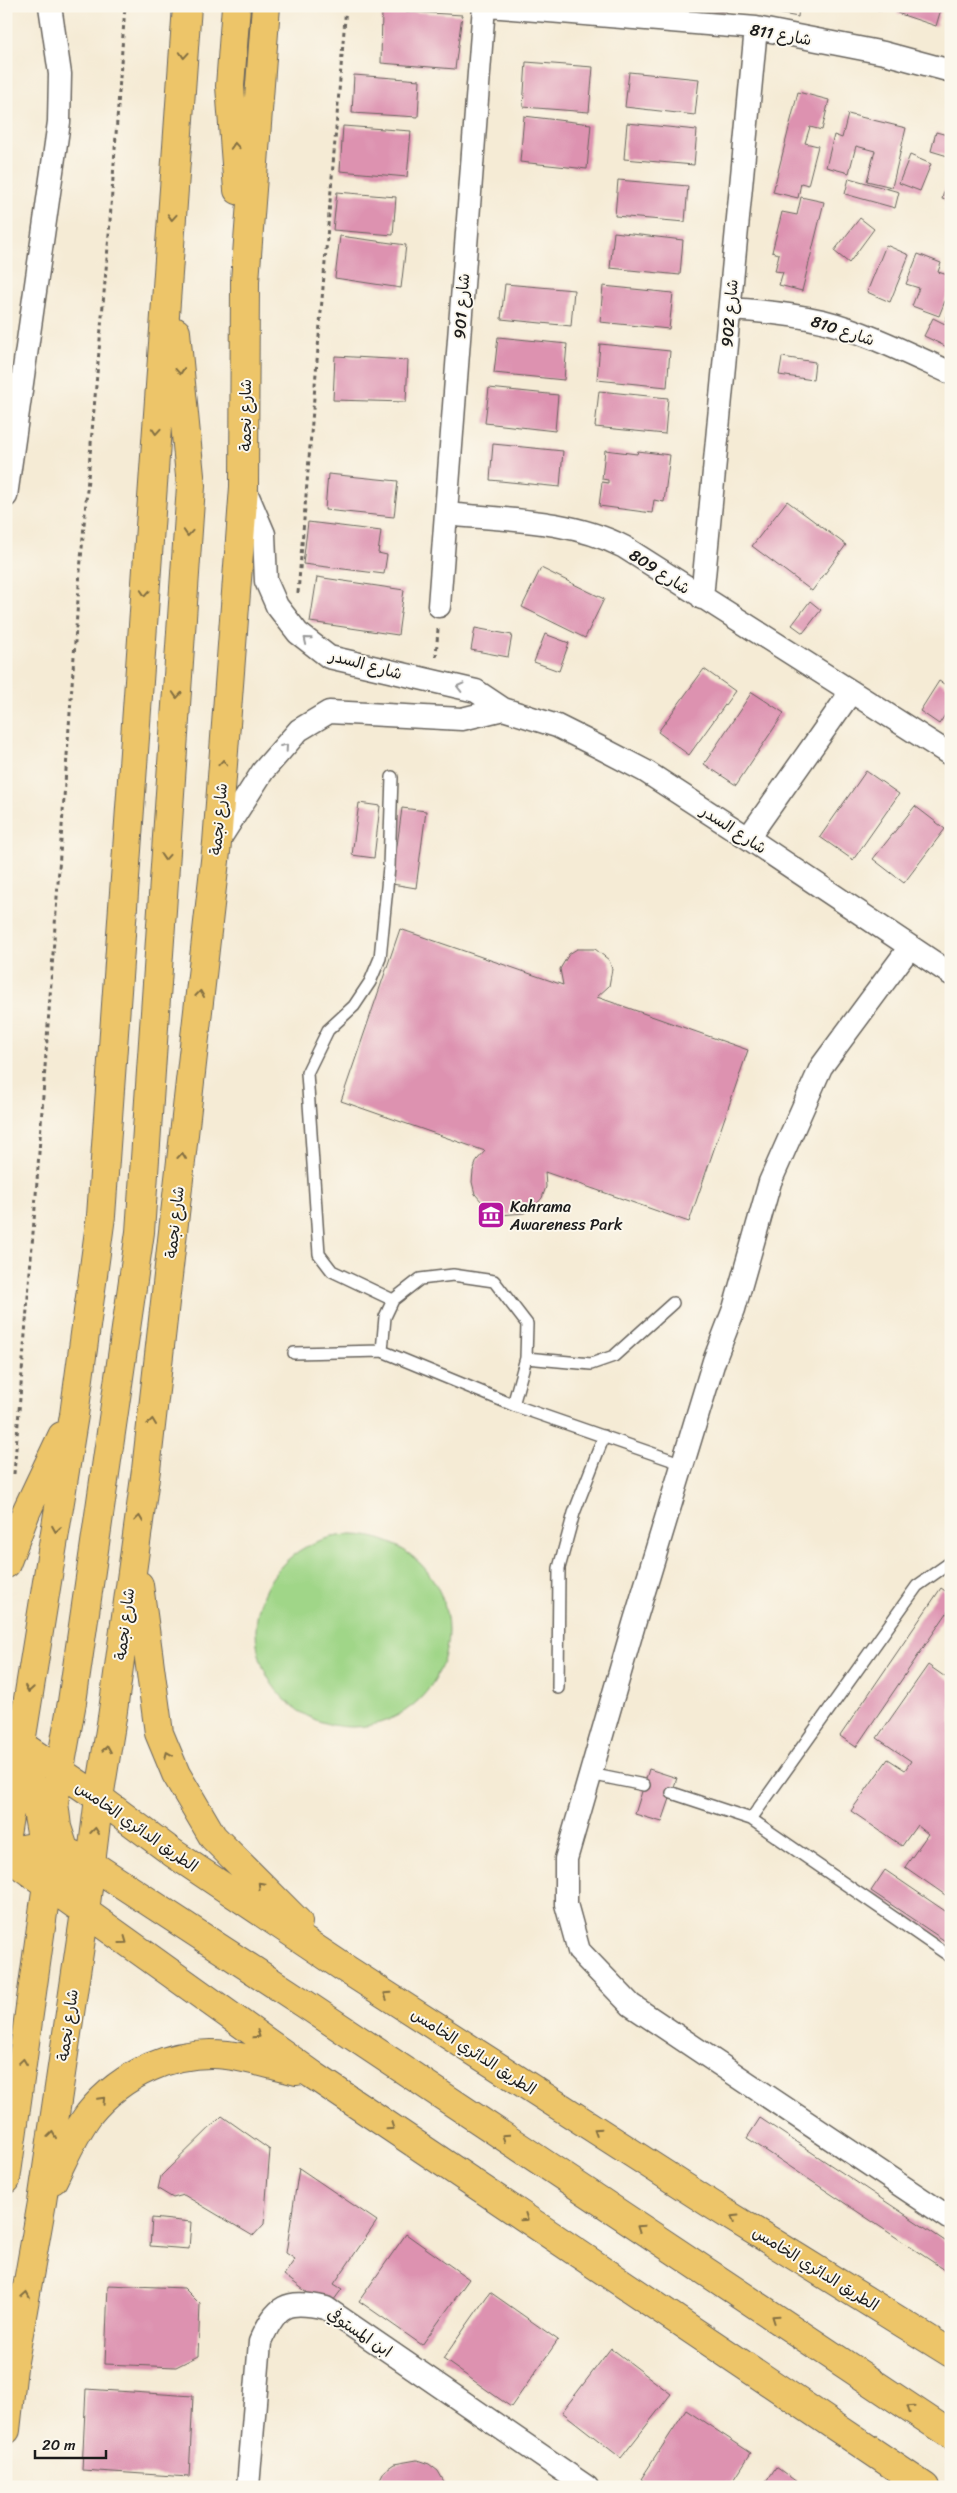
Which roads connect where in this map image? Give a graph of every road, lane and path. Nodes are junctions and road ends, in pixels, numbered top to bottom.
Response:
1 (50, 6) edge
2 (125, 6) edge
3 (187, 6) edge
4 (236, 6) edge
5 (266, 6) edge
6 (346, 6) edge
7 (484, 6) edge
8 (488, 6) edge
9 (756, 28) junction
10 (951, 71) edge
11 (169, 253) junction
12 (245, 282) junction
13 (730, 309) junction
14 (951, 373) edge
15 (244, 487) junction
16 (6, 496) edge
17 (446, 514) junction
18 (702, 598) junction
19 (440, 606) joint
20 (298, 633) junction
21 (434, 680) junction
22 (851, 692) junction
23 (503, 709) junction
24 (951, 755) edge
25 (392, 777) dead end
26 (748, 838) junction
27 (216, 843) junction
28 (910, 947) junction
29 (951, 974) edge
30 (393, 1300) junction
31 (672, 1303) dead end
32 (382, 1351) junction
33 (294, 1352) dead end
34 (526, 1358) junction
35 (513, 1405) junction
36 (74, 1415) junction
37 (604, 1436) junction
38 (682, 1464) junction
39 (14, 1480) dead end
40 (134, 1550) junction
41 (951, 1562) edge
42 (6, 1564) edge
43 (558, 1688) dead end
44 (14, 1739) edge
45 (59, 1771) junction
46 (590, 1774) junction
47 (644, 1785) dead end
48 (672, 1793) dead end
49 (99, 1798) junction
50 (27, 1799) edge
51 (751, 1819) junction
52 (6, 1835) edge
53 (55, 1847) junction
54 (6, 1854) edge
55 (91, 1864) junction
56 (47, 1884) junction
57 (85, 1912) junction
58 (951, 1957) edge
59 (346, 1969) junction
60 (313, 2075) junction
61 (6, 2180) edge
62 (42, 2202) junction
63 (951, 2219) edge
64 (951, 2354) edge
65 (6, 2430) edge
66 (951, 2435) edge
67 (872, 2452) junction
68 (248, 2487) edge
69 (587, 2487) edge
70 (913, 2487) edge
71 (925, 2487) edge

1 - 16 street
2 - 39 path
3 -> 11 main road
12 -> 4 main road
5 - 12 main road, شارع نجمة
6 - 20 path
7 - 17 street, شارع 901
8 - 9 street, شارع 811
9 - 10 street, شارع 811
9 - 13 street, شارع 902
11 -> 36 main road
11 -> 45 main road
12 - 15 main road, شارع نجمة
13 - 14 street, شارع 810
13 - 18 street, شارع 902
15 - 20 street, شارع السدر
27 -> 15 main road, شارع نجمة
17 - 18 street, شارع 809
17 - 19 street, شارع 901
18 - 22 street, شارع 809
19 - 21 path
21 -> 20 street, شارع السدر
23 -> 21 street, شارع السدر
22 - 24 street, شارع 809
22 - 26 street
23 - 26 street, شارع السدر
27 -> 23 street
25 - 30 lane
26 - 28 street, شارع السدر
40 -> 27 main road, شارع نجمة
28 - 29 street, شارع السدر
28 - 38 street
30 - 32 lane
30 - 34 lane
31 - 34 lane
32 - 33 lane
32 - 35 lane
34 - 35 lane
35 - 37 lane
36 - 42 main road
36 -> 44 main road
37 - 38 lane
37 - 43 lane
38 - 46 street
49 -> 40 main road, شارع نجمة
59 -> 40 main road
41 - 51 lane
44 - 45 main road, الطريق الدائري الخامس
44 - 50 main road
45 - 49 main road, الطريق الدائري الخامس
45 - 50 main road
46 - 47 lane
46 - 63 street
48 - 51 lane
49 - 50 main road
55 -> 49 main road, شارع نجمة
49 - 59 main road, الطريق الدائري الخامس
50 - 52 main road
50 - 53 main road
51 - 58 lane
53 - 54 main road
53 - 55 main road
53 - 56 main road
53 - 57 main road
54 - 56 main road
55 - 57 main road, شارع نجمة
66 -> 55 main road
56 - 57 main road
61 -> 56 main road
57 -> 60 main road
62 -> 57 main road, شارع نجمة
64 -> 59 main road, الطريق الدائري الخامس
62 -> 60 main road
60 -> 67 main road
65 -> 62 main road, شارع نجمة
67 - 70 street
67 - 71 main road
68 - 69 street, ابن المستوفي

